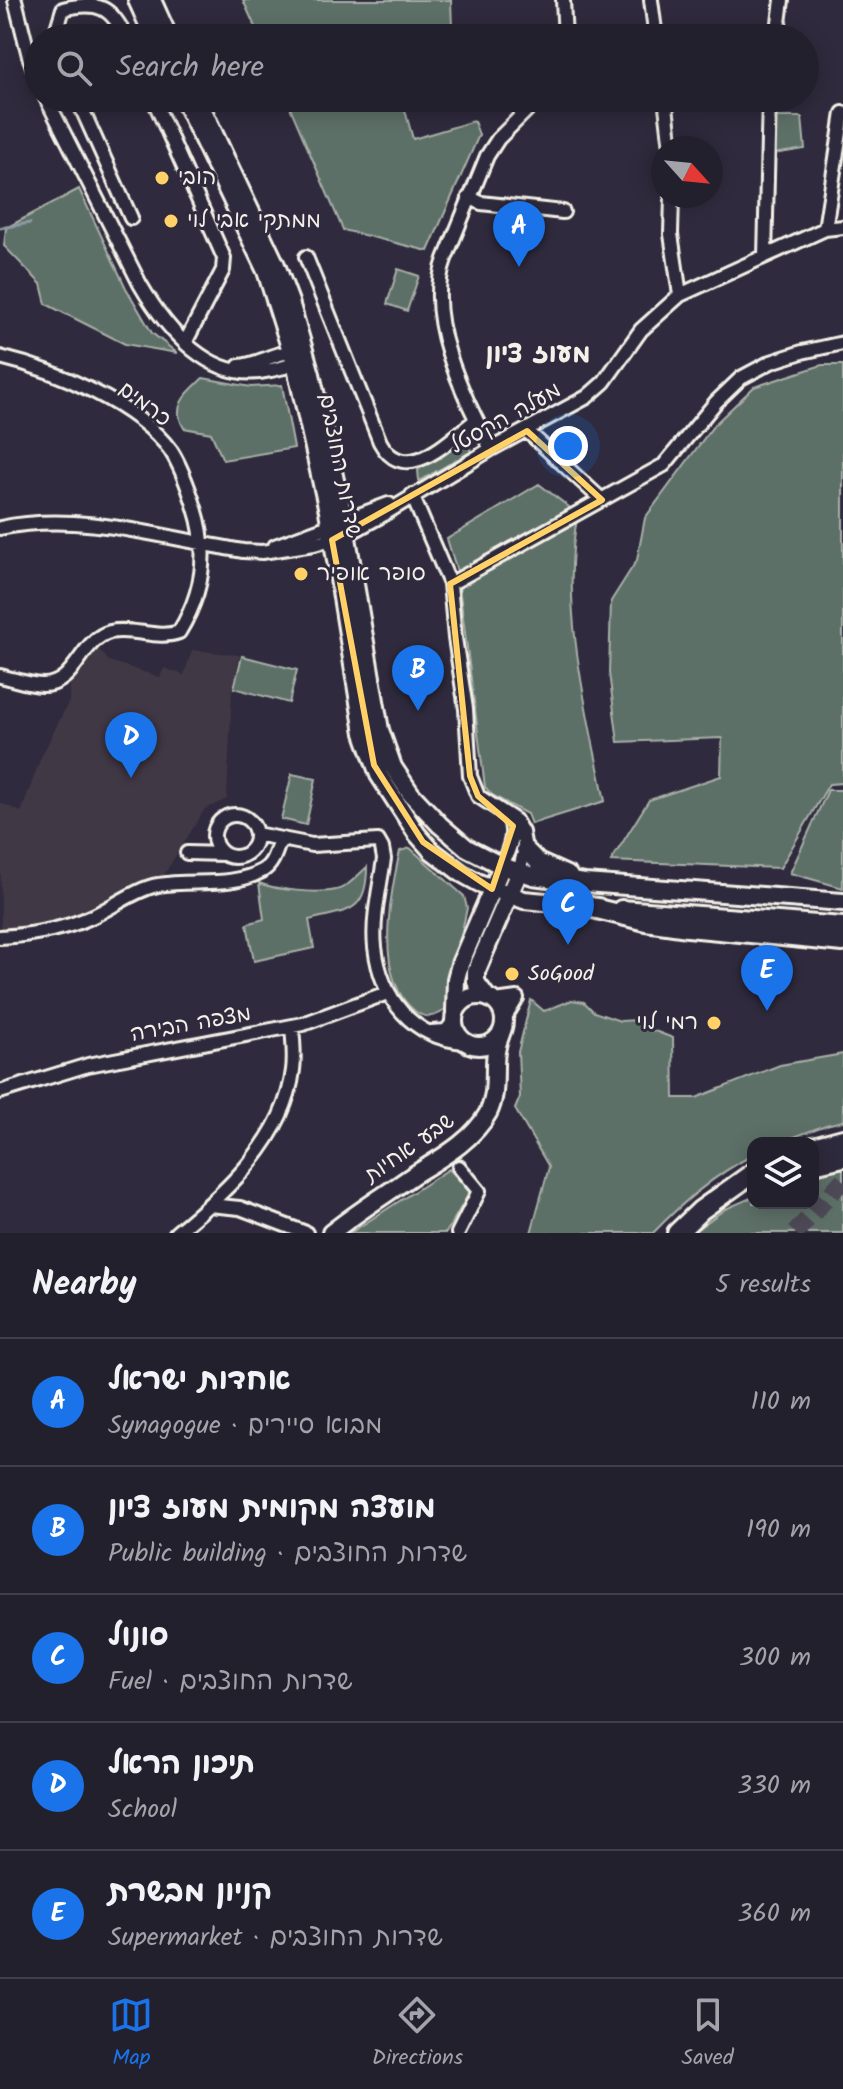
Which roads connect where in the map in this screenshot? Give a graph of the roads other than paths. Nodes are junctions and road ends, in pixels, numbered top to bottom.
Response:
1 (15, 0) edge
2 (137, 0) edge
3 (152, 0) edge
4 (563, 0) edge
5 (651, 0) edge
6 (782, 0) edge
7 (58, 24) edge
8 (120, 24) edge
9 (148, 24) edge
10 (163, 24) edge
11 (564, 24) edge
12 (654, 24) edge
13 (779, 24) edge
14 (24, 30) edge
15 (53, 112) edge
16 (83, 112) edge
17 (159, 112) edge
18 (190, 112) edge
19 (204, 112) edge
20 (525, 112) edge
21 (667, 112) edge
22 (769, 112) edge
23 (843, 113) edge
24 (670, 136) edge
25 (469, 197) junction
26 (672, 208) edge
27 (563, 212) dead end
28 (131, 218) dead end
29 (843, 227) edge
30 (825, 229) junction
31 (765, 256) junction
32 (306, 257) dead end
33 (680, 295) junction
34 (185, 343) junction
35 (843, 343) edge
36 (297, 356) junction
37 (0, 357) edge
38 (476, 420) junction
39 (527, 431) junction
40 (491, 449) junction
41 (410, 497) junction
42 (602, 500) junction
43 (0, 528) edge
44 (338, 530) junction
45 (204, 544) junction
46 (450, 584) junction
47 (1, 678) edge
48 (508, 816) junction
49 (256, 834) junction
50 (280, 840) junction
51 (525, 849) junction
52 (187, 853) dead end
53 (224, 854) junction
54 (502, 866) junction
55 (519, 872) junction
56 (461, 873) junction
57 (585, 883) junction
58 (492, 889) junction
59 (510, 896) junction
60 (843, 902) edge
61 (544, 903) junction
62 (585, 906) junction
63 (478, 919) junction
64 (843, 926) edge
65 (0, 937) edge
66 (489, 939) junction
67 (843, 942) edge
68 (387, 993) junction
69 (491, 998) junction
70 (454, 1016) junction
71 (502, 1026) junction
72 (292, 1027) junction
73 (420, 1028) junction
74 (468, 1043) junction
75 (494, 1086) junction
76 (0, 1092) edge
77 (843, 1139) edge
78 (819, 1145) edge
79 (843, 1157) edge
80 (819, 1163) edge
81 (459, 1167) dead end
82 (747, 1177) edge
83 (747, 1188) edge
84 (209, 1205) junction
85 (176, 1233) edge
86 (306, 1233) edge
87 (331, 1233) edge
88 (458, 1233) edge
89 (679, 1233) edge

1 - 14 street
2 - 9 main road
3 - 10 main road
4 - 11 street
5 - 12 street
6 - 13 street
7 - 8 street
15 - 34 street
16 - 28 street
17 - 34 street
18 - 36 main road, שדרות החוצבים
19 - 36 main road, שדרות החוצבים
20 - 25 street
21 - 24 street
22 - 31 street
23 - 30 street
25 - 27 street
25 - 38 street
26 - 33 street
29 - 30 street, מעלה הקסטל
30 - 31 street, מעלה הקסטל
31 - 33 street, מעלה הקסטל
32 - 38 street
33 - 39 street, מעלה הקסטל
34 - 36 street
35 - 42 street
36 - 44 main road, שדרות החוצבים
37 - 45 street, כרמים
38 - 40 street
39 - 40 street, מעלה הקסטל
39 - 42 street
40 - 41 street, מעלה הקסטל
41 - 44 street, מעלה הקסטל
41 - 46 street
42 - 46 street
43 - 45 street
44 - 45 street
44 - 54 main road, שדרות החוצבים
44 - 56 main road, שדרות החוצבים
45 - 47 street
46 - 48 street
48 - 51 street
48 - 54 street
49 - 50 street
49 - 53 street
49 - 53 street
50 - 65 street
50 - 68 street
51 - 55 street
51 - 57 main road
52 - 53 street
54 - 55 main road, שדרות החוצבים
54 - 58 main road
55 - 57 main road, שדרות החוצבים
55 - 59 main road
56 - 58 main road, שדרות החוצבים
56 - 63 main road
57 - 60 main road, שדרות החוצבים
58 - 59 main road, שדרות החוצבים
58 - 63 main road
59 - 61 main road, שדרות החוצבים
59 - 66 main road
61 - 62 main road, שדרות החוצבים
61 - 66 main road
62 - 64 main road, שדרות החוצבים
62 - 67 highway
63 - 70 main road
66 - 69 main road
68 - 72 street, מצפה הבירה
68 - 73 street
69 - 70 main road
69 - 71 main road
70 - 73 street
70 - 74 main road
71 - 74 main road
71 - 75 main road, שבע אחיות
72 - 76 street, מצפה הבירה
72 - 84 street
73 - 74 street
74 - 75 main road
75 - 87 main road, שבע אחיות
77 - 78 highway
79 - 80 highway
81 - 88 street
82 - 89 highway
83 - 89 highway
84 - 85 street
84 - 86 street

